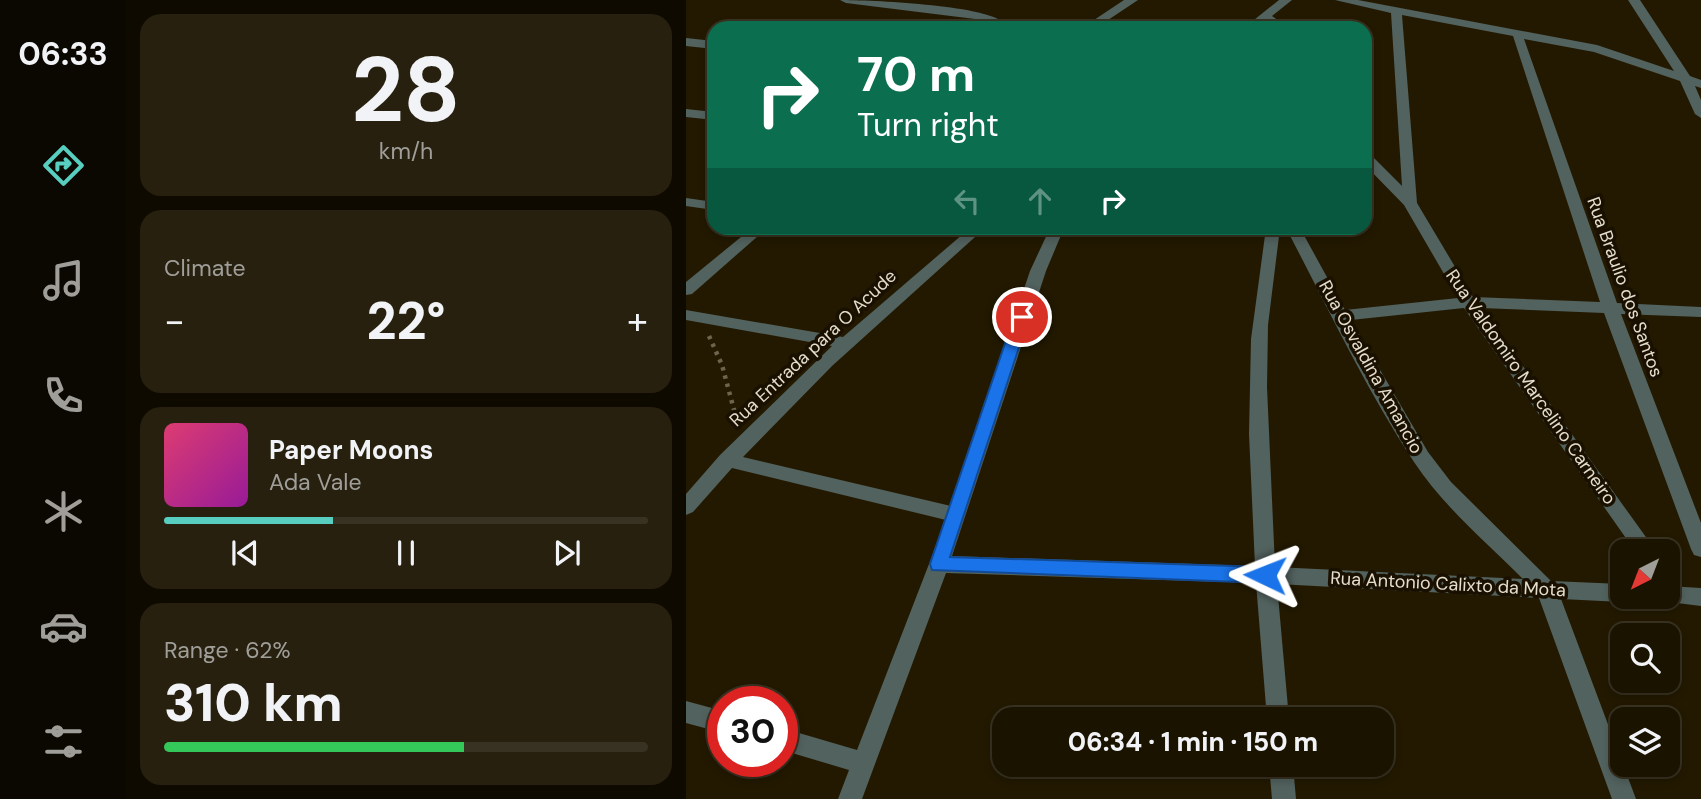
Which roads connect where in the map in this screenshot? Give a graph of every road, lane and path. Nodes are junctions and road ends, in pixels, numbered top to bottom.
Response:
1 (846, 0) edge
2 (1132, 0) edge
3 (1286, 0) edge
4 (1341, 0) edge
5 (1634, 0) edge
6 (1396, 10) junction
7 (1265, 17) junction
8 (994, 21) edge
9 (1099, 21) edge
10 (1260, 21) edge
11 (1272, 21) edge
12 (1518, 37) junction
13 (686, 42) edge
14 (707, 44) edge
15 (1686, 80) junction
16 (1701, 84) edge
17 (686, 113) edge
18 (1701, 114) edge
19 (707, 115) edge
20 (1372, 164) edge
21 (686, 202) edge
22 (1410, 203) junction
23 (707, 205) edge
24 (752, 235) edge
25 (970, 235) edge
26 (1054, 235) edge
27 (1272, 235) edge
28 (1297, 235) edge
29 (686, 290) edge
30 (1468, 302) junction
31 (1611, 310) junction
32 (1701, 312) edge
33 (693, 316) edge
34 (1341, 316) junction
35 (845, 343) junction
36 (743, 442) junction
37 (727, 460) junction
38 (686, 507) edge
39 (958, 515) junction
40 (1637, 539) edge
41 (1701, 549) edge
42 (939, 564) junction
43 (1265, 575) junction
44 (1547, 590) junction
45 (1610, 593) edge
46 (1680, 593) edge
47 (1701, 597) edge
48 (1277, 707) edge
49 (686, 712) edge
50 (707, 718) edge
51 (798, 744) edge
52 (863, 763) junction
53 (1283, 777) edge
54 (850, 799) edge
55 (1284, 799) edge
56 (1624, 799) edge

1 - 8 street
2 - 9 street
3 - 7 street
4 - 6 street
5 - 15 street
6 - 12 street
6 - 22 street
7 - 10 street
7 - 11 street
12 - 15 street
12 - 31 street, Rua Braulio dos Santos
13 - 14 street
15 - 16 street
15 - 18 street
17 - 19 street
20 - 22 street, Rua Valdomiro Marcelino Carneiro
21 - 23 street
22 - 30 street, Rua Valdomiro Marcelino Carneiro
24 - 29 street
25 - 35 street, Rua Entrada para O Acude
26 - 39 street
27 - 43 street
28 - 34 street, Rua Osvaldina Amancio
30 - 31 street
30 - 34 street
30 - 40 street, Rua Valdomiro Marcelino Carneiro
31 - 32 street
31 - 41 street, Rua Braulio dos Santos
33 - 35 street
33 - 36 path
34 - 44 street, Rua Osvaldina Amancio
35 - 36 street, Rua Entrada para O Acude
36 - 37 street, Rua Entrada para O Acude
37 - 38 street, Rua Entrada para O Acude
37 - 39 street
39 - 42 street
42 - 43 street, Rua Antonio Calixto da Mota
42 - 52 street
43 - 44 street, Rua Antonio Calixto da Mota
43 - 48 street
44 - 45 street, Rua Antonio Calixto da Mota
44 - 56 street
46 - 47 street
49 - 50 street
51 - 52 street
52 - 54 street
53 - 55 street

